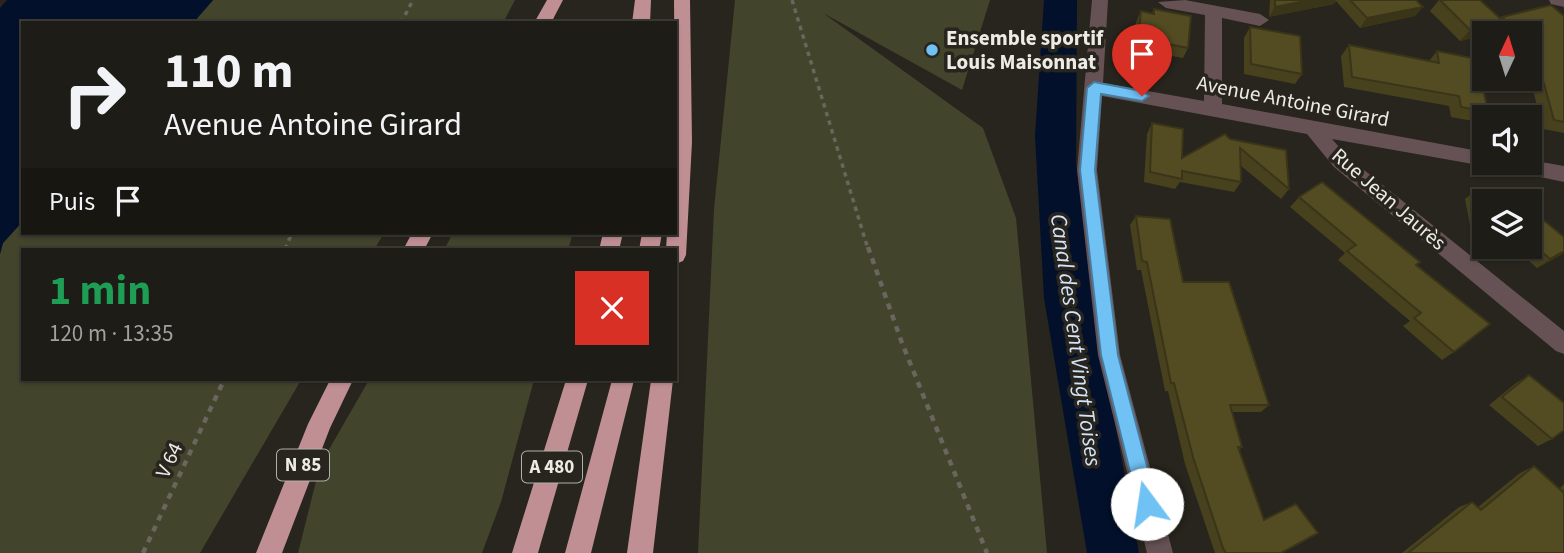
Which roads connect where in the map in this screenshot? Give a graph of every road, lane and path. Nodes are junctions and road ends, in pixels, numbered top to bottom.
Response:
1 (413, 0) edge
2 (555, 0) edge
3 (643, 0) edge
4 (682, 0) edge
5 (792, 0) edge
6 (1100, 0) edge
7 (1557, 0) edge
8 (1564, 1) edge
9 (1167, 2) dead end
10 (1213, 11) junction
11 (1260, 20) dead end
12 (402, 21) edge
13 (543, 21) edge
14 (641, 21) edge
15 (682, 36) junction
16 (677, 75) edge
17 (1094, 88) junction
18 (1213, 108) junction
19 (1314, 130) junction
20 (1472, 157) edge
21 (1542, 170) edge
22 (1564, 174) edge
23 (676, 248) edge
24 (1564, 344) edge
25 (224, 381) edge
26 (342, 381) edge
27 (578, 381) edge
28 (623, 381) edge
29 (662, 381) edge
30 (144, 553) edge
31 (269, 553) edge
32 (525, 553) edge
33 (578, 553) edge
34 (640, 553) edge
35 (987, 553) edge
36 (1160, 553) edge

1 - 12 path
2 - 13 highway
3 - 14 highway
4 - 15 highway
5 - 35 path
6 - 17 street
7 - 8 street
9 - 10 street
10 - 11 street
10 - 18 street
15 - 16 highway
15 - 23 highway
17 - 18 street, Avenue Antoine Girard
17 - 36 street
18 - 19 street, Avenue Antoine Girard
19 - 20 street, Avenue Antoine Girard
19 - 24 street, Rue Jean Jaurès
21 - 22 street
25 - 30 path, V 64
26 - 31 highway, N 85
27 - 32 highway, A 480
28 - 33 highway, A 480
29 - 34 highway

